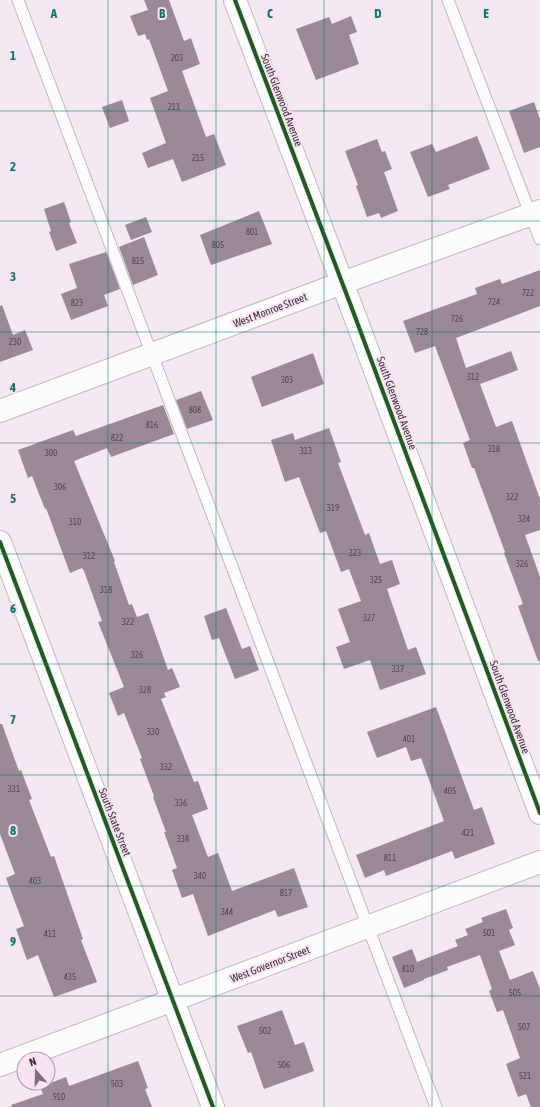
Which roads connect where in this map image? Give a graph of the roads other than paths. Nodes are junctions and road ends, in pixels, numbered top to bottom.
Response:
1 (18, 0) edge
2 (235, 0) edge
3 (448, 0) edge
4 (535, 212) edge
5 (540, 239) edge
6 (342, 283) junction
7 (152, 355) junction
8 (0, 411) edge
9 (0, 542) edge
10 (540, 813) edge
11 (540, 862) edge
12 (367, 927) junction
13 (172, 1000) junction
14 (0, 1065) edge
15 (213, 1107) edge
16 (436, 1107) edge

1 - 7 lane
2 - 6 street, South Glenwood Avenue
3 - 4 lane
4 - 5 lane
4 - 6 street, West Monroe Street
6 - 7 street, West Monroe Street
6 - 10 street, South Glenwood Avenue
7 - 8 street, West Monroe Street
7 - 12 lane
9 - 13 street, South State Street
11 - 12 street, West Governor Street
12 - 13 street, West Governor Street
12 - 16 lane
13 - 14 street, West Governor Street
13 - 15 street, South State Street

